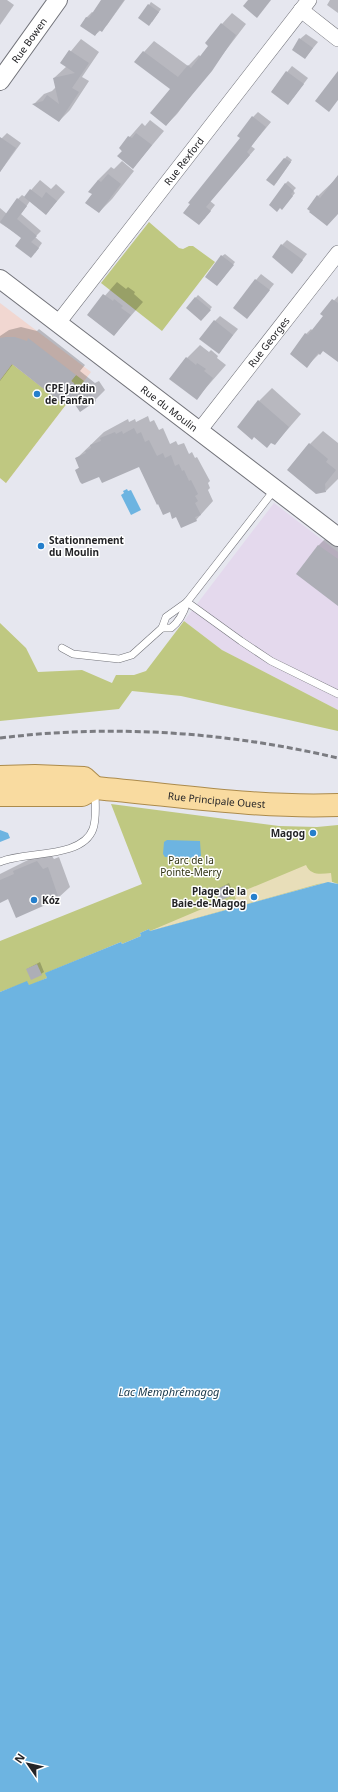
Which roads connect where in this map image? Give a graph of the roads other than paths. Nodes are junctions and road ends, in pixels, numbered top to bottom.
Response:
1 (58, 0) edge
2 (305, 5) edge
3 (338, 39) edge
4 (0, 82) edge
5 (338, 253) edge
6 (0, 279) edge
7 (58, 323) junction
8 (200, 431) junction
9 (275, 489) junction
10 (338, 537) edge
11 (186, 602) junction
12 (162, 628) junction
13 (62, 648) dead end
14 (337, 692) edge
15 (0, 777) edge
16 (95, 788) junction
17 (0, 795) edge
18 (338, 805) edge
19 (0, 862) edge

1 - 4 street, Rue Bowen
2 - 3 street
2 - 7 street, Rue Rexford
5 - 8 street, Rue Georges
6 - 7 street, Rue du Moulin
7 - 8 street, Rue du Moulin
8 - 9 street, Rue du Moulin
9 - 10 street, Rue du Moulin
9 - 11 lane
11 - 12 lane
11 - 12 lane
11 - 14 lane
12 - 13 lane
15 - 16 main road, Rue Principale Ouest
16 - 17 main road, Rue Principale Ouest
16 - 18 main road, Rue Principale Ouest
16 - 19 lane

